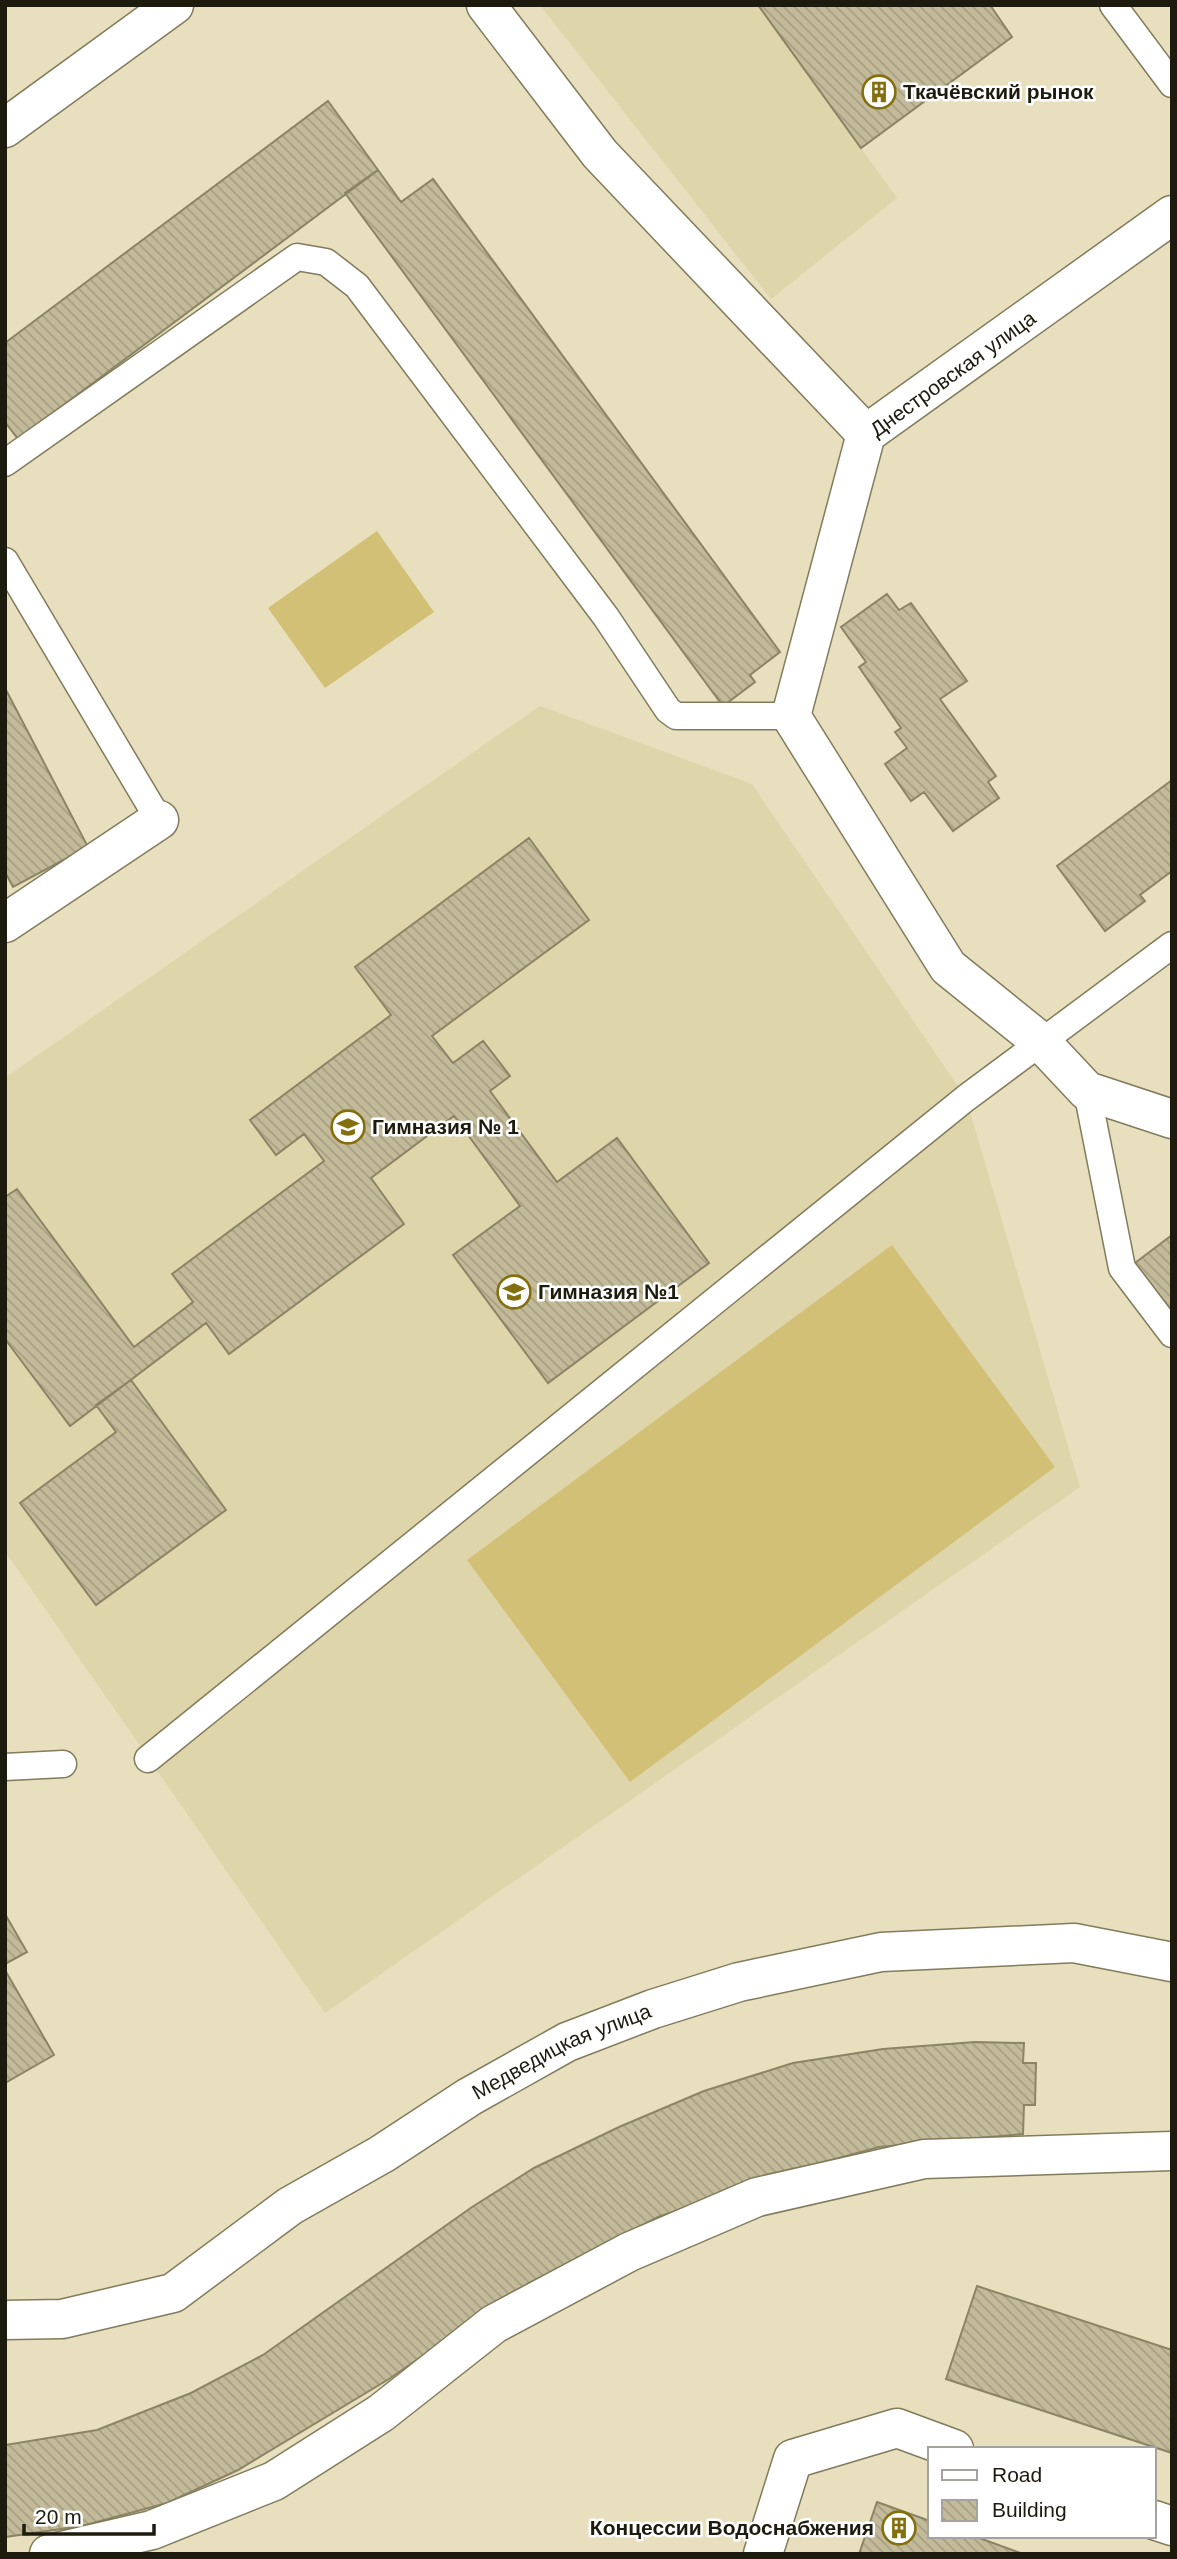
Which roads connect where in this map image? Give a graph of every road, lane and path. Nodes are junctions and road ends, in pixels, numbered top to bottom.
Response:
1 (174, 5) edge
2 (486, 5) edge
3 (1113, 5) edge
4 (1172, 84) edge
5 (5, 128) edge
6 (1172, 215) edge
7 (866, 434) junction
8 (5, 463) edge
9 (5, 561) edge
10 (791, 716) junction
11 (159, 820) joint
12 (5, 923) edge
13 (1172, 945) edge
14 (1041, 1042) junction
15 (1087, 1091) junction
16 (1172, 1119) edge
17 (1172, 1334) edge
18 (148, 1759) dead end
19 (63, 1764) dead end
20 (5, 1767) edge
21 (1172, 1962) edge
22 (1172, 2151) edge
23 (5, 2320) edge
24 (949, 2447) edge
25 (49, 2554) edge
26 (763, 2554) edge

1 - 5 street
2 - 7 street
3 - 4 lane
6 - 7 street, Днестровская улица
7 - 10 street, Днестровская улица
8 - 10 lane
9 - 11 lane
10 - 14 street
11 - 12 street
13 - 14 lane
14 - 15 street
14 - 18 lane
15 - 16 street
15 - 17 lane
19 - 20 lane
21 - 23 street, Медведицкая улица
22 - 25 street
24 - 26 street

